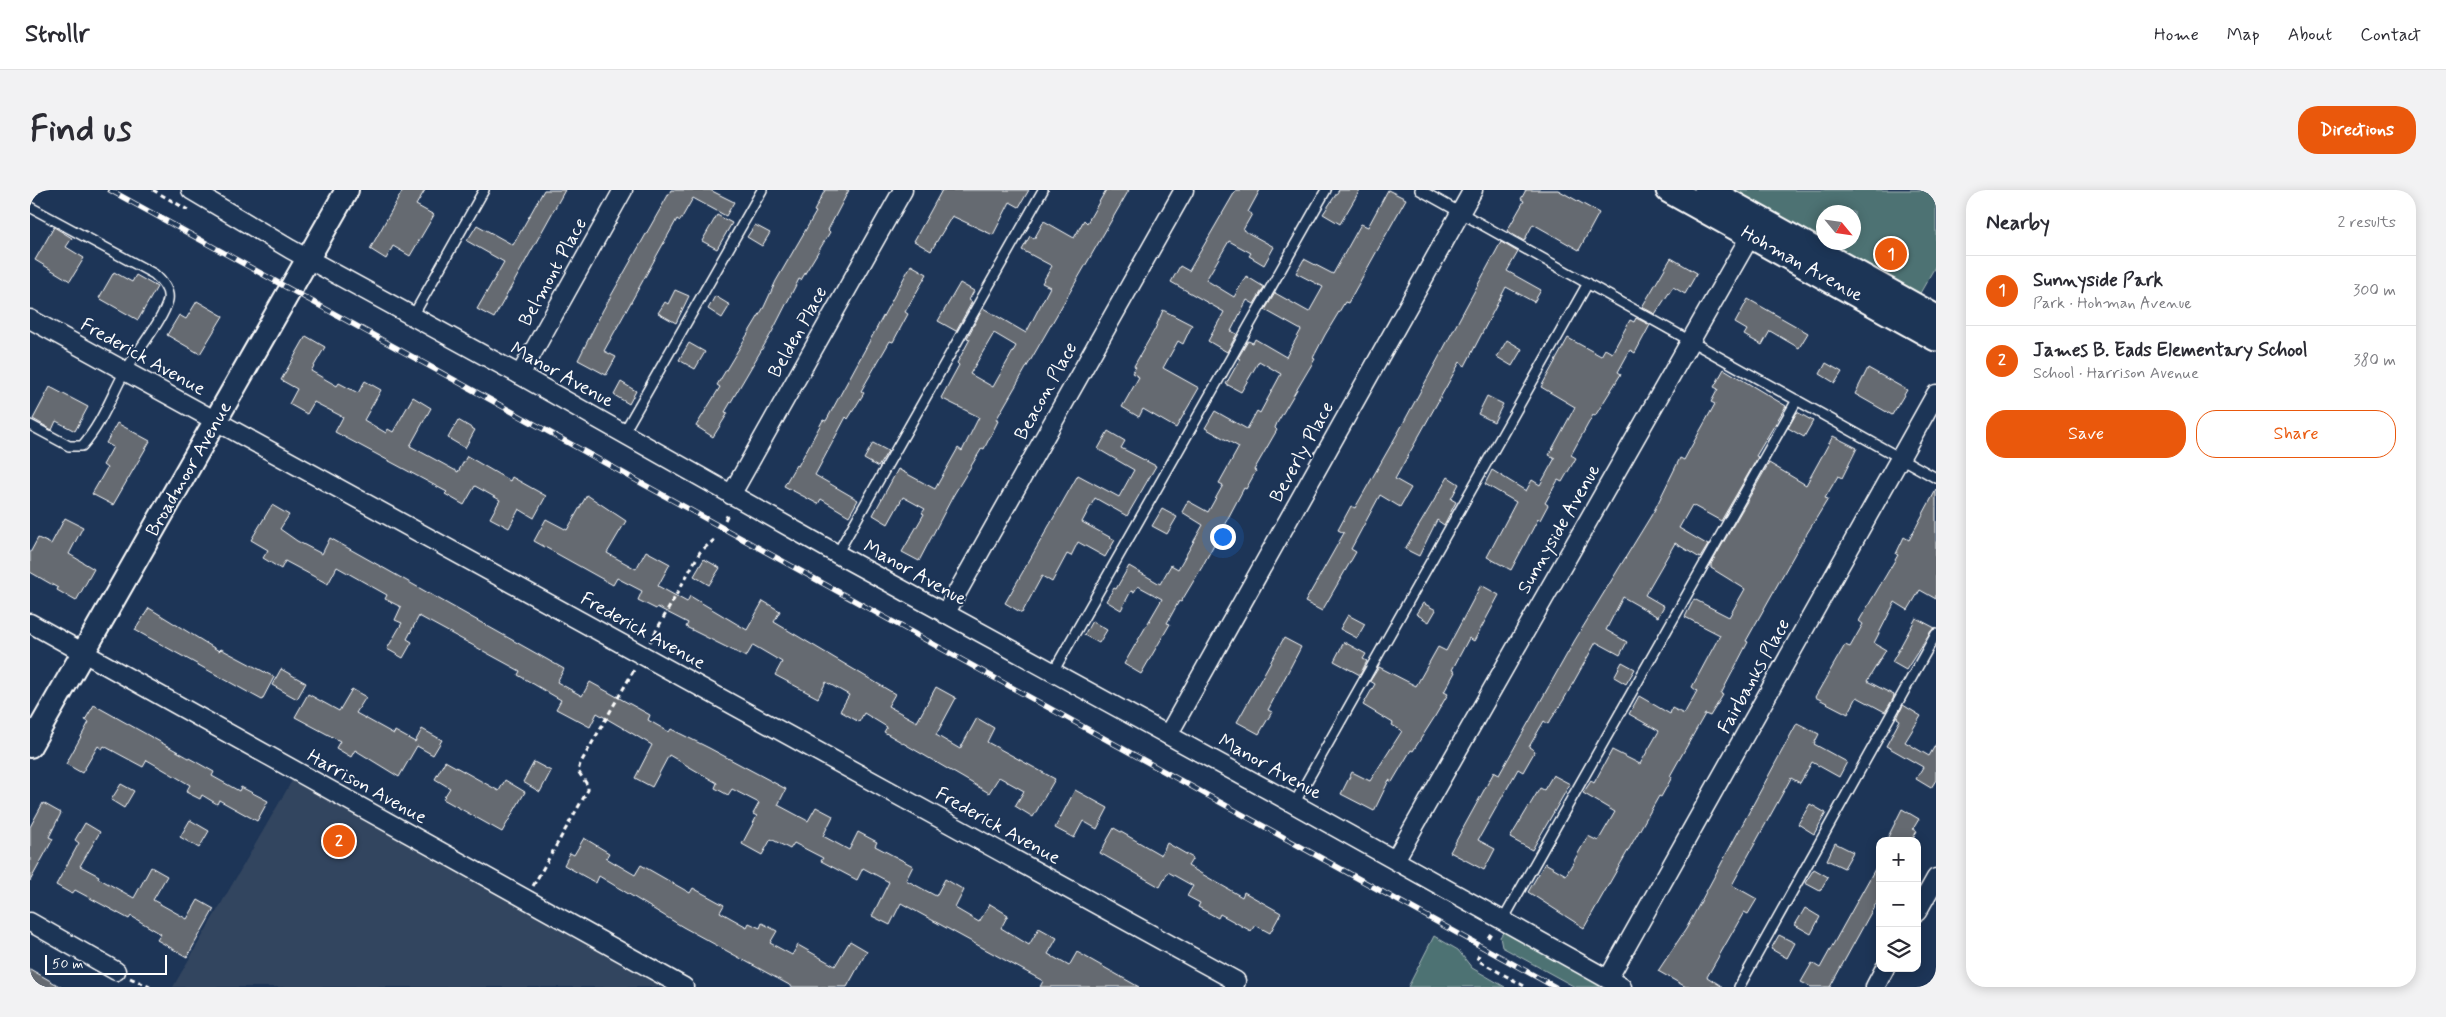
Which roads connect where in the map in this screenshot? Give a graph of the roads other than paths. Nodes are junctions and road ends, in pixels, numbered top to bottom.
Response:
1 (346, 190) edge
2 (484, 190) edge
3 (624, 190) edge
4 (762, 190) edge
5 (903, 190) edge
6 (1043, 190) edge
7 (1184, 190) edge
8 (1326, 190) edge
9 (1420, 190) edge
10 (1473, 190) edge
11 (1669, 190) edge
12 (1707, 190) edge
13 (200, 192) edge
14 (30, 207) edge
15 (1460, 212) junction
16 (1755, 227) junction
17 (308, 259) junction
18 (1588, 283) junction
19 (413, 316) junction
20 (1936, 318) edge
21 (30, 319) edge
22 (1936, 338) edge
23 (1690, 341) junction
24 (125, 371) junction
25 (520, 375) junction
26 (1936, 394) edge
27 (1797, 400) junction
28 (216, 421) junction
29 (30, 425) edge
30 (623, 434) junction
31 (1900, 458) junction
32 (1936, 478) edge
33 (731, 495) junction
34 (837, 554) junction
35 (945, 614) junction
36 (30, 624) edge
37 (1936, 634) edge
38 (83, 653) junction
39 (1053, 672) junction
40 (1168, 735) junction
41 (30, 746) edge
42 (1294, 804) junction
43 (1395, 860) junction
44 (1936, 878) edge
45 (1921, 905) edge
46 (30, 922) edge
47 (1497, 927) junction
48 (116, 971) road end
49 (1883, 972) edge
50 (1615, 983) edge
51 (1235, 984) edge
52 (684, 987) edge
53 (1739, 987) edge
54 (1875, 987) edge

1 - 17 street, Broadmoor Avenue
2 - 19 lane
3 - 25 street, Belmont Place
4 - 30 lane
5 - 33 street, Belden Place
6 - 34 lane
7 - 35 street, Beacon Place
8 - 39 lane
9 - 15 lane
10 - 15 street, Beverly Place
11 - 16 main road, Hohman Avenue
12 - 16 main road, Hohman Avenue
13 - 17 street, Manor Avenue
14 - 24 lane
15 - 18 lane
15 - 40 street, Beverly Place
16 - 20 main road, Hohman Avenue
16 - 22 main road, Hohman Avenue
16 - 23 street, Sunnyside Avenue
17 - 19 street, Manor Avenue
17 - 28 street, Broadmoor Avenue
18 - 23 lane
18 - 42 lane
19 - 25 street, Manor Avenue
21 - 24 street, Frederick Avenue
23 - 27 lane
23 - 43 street, Sunnyside Avenue
24 - 28 street, Frederick Avenue
24 - 29 lane
25 - 30 street, Manor Avenue
26 - 31 street, Fairbanks Place
27 - 31 lane
27 - 47 lane
28 - 38 street, Broadmoor Avenue
28 - 51 street, Frederick Avenue
30 - 33 street, Manor Avenue
31 - 32 lane
31 - 50 street, Fairbanks Place
33 - 34 street, Manor Avenue
34 - 35 street, Manor Avenue
35 - 39 street, Manor Avenue
36 - 38 street, Harrison Avenue
37 - 53 lane
38 - 41 street, Broadmoor Avenue
38 - 52 street, Harrison Avenue
39 - 40 street, Manor Avenue
40 - 42 street, Manor Avenue
42 - 43 street, Manor Avenue
43 - 47 street, Manor Avenue
44 - 45 street
46 - 48 street
47 - 50 street, Manor Avenue
49 - 54 street

